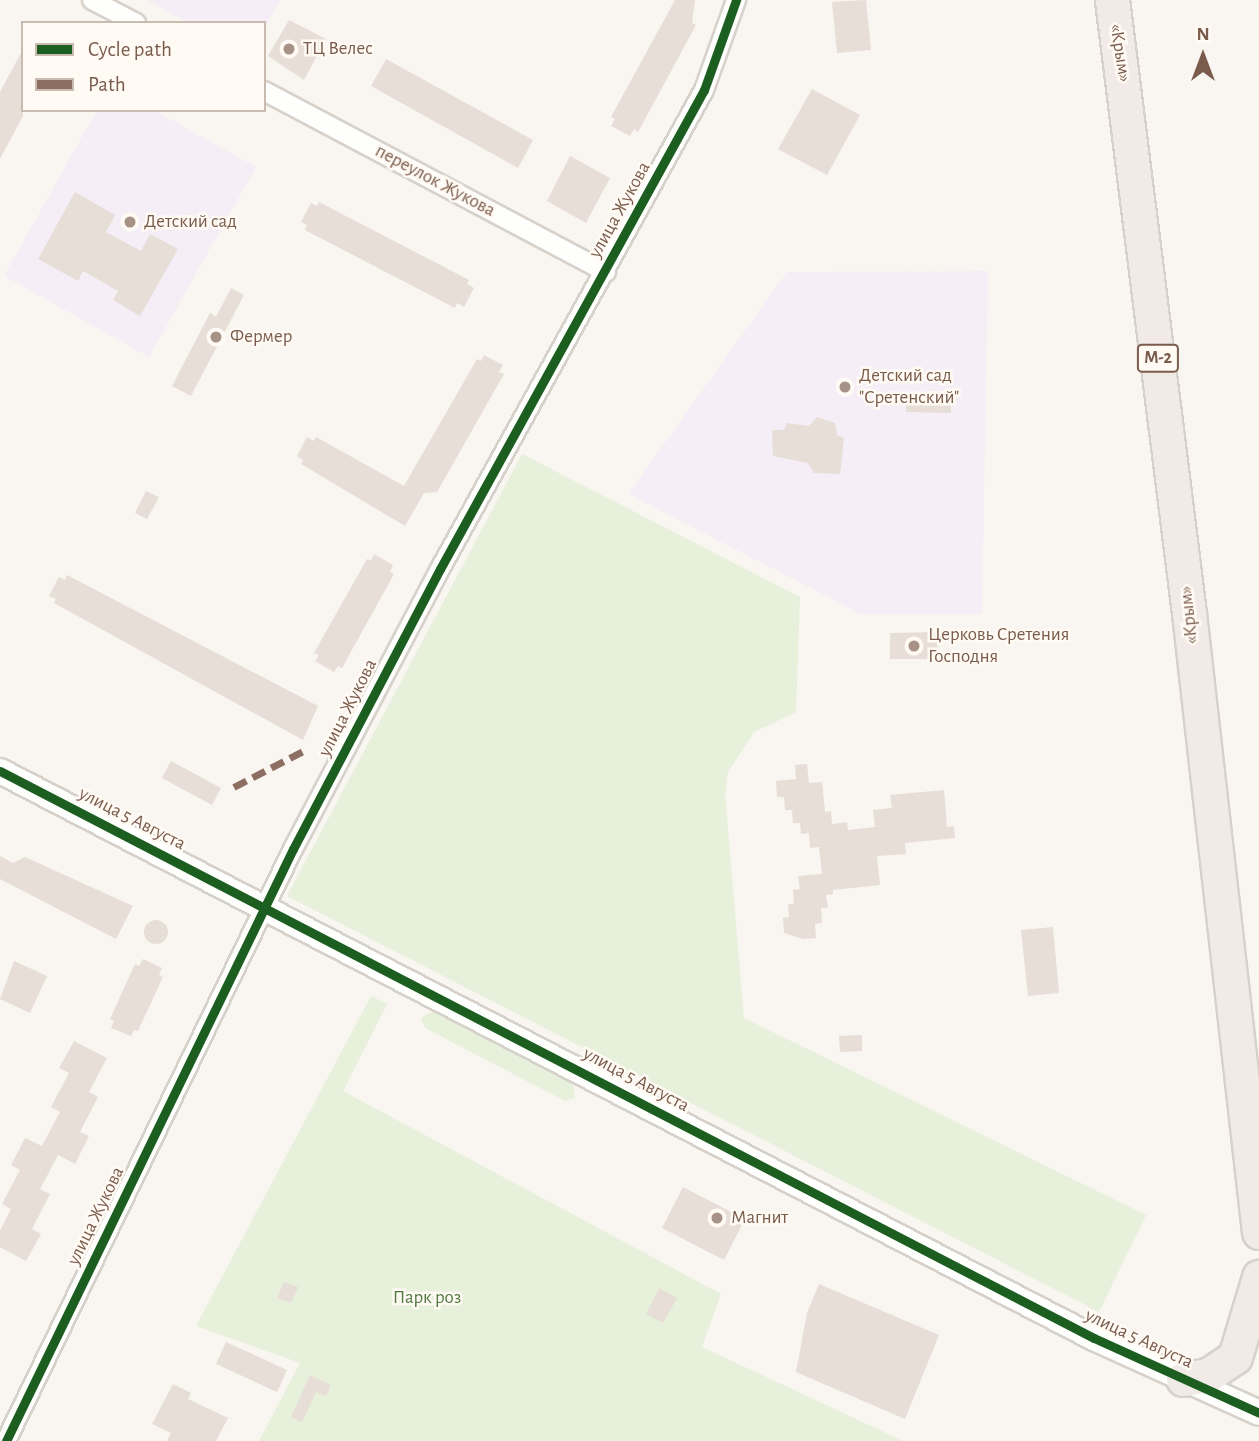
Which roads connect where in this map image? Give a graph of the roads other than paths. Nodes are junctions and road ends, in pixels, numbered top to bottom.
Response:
1 (92, 0) edge
2 (736, 0) edge
3 (1112, 0) edge
4 (1120, 0) edge
5 (132, 21) edge
6 (266, 92) edge
7 (606, 272) junction
8 (0, 771) edge
9 (265, 907) junction
10 (1259, 1161) edge
11 (1259, 1232) edge
12 (1259, 1277) edge
13 (1184, 1379) junction
14 (1259, 1413) edge
15 (6, 1441) edge

1 - 5 street
2 - 7 street, улица Жукова
3 - 11 highway, «Крым» / М-2
4 - 10 highway, «Крым» / М-2
6 - 7 street, переулок Жукова
7 - 9 street, улица Жукова
8 - 9 street, улица 5 Августа
9 - 13 street, улица 5 Августа
9 - 15 street, улица Жукова
12 - 13 highway
13 - 14 street, улица 5 Августа

